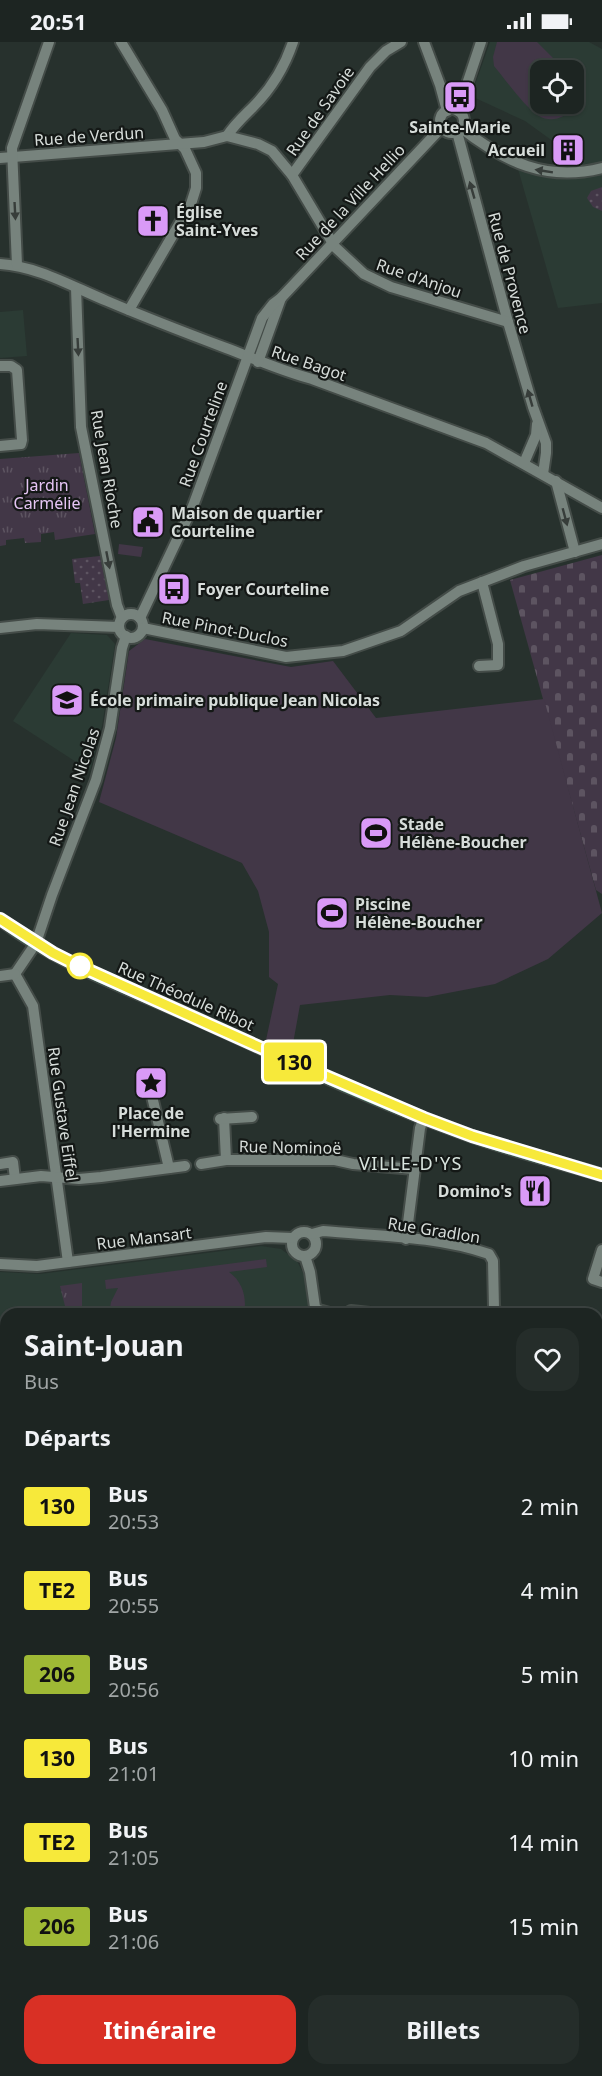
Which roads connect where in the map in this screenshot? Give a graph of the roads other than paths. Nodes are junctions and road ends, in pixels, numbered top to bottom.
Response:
1 (49, 42) edge
2 (121, 42) edge
3 (293, 42) edge
4 (401, 42) edge
5 (424, 42) edge
6 (481, 42) edge
7 (452, 111) junction
8 (442, 127) junction
9 (459, 130) junction
10 (227, 136) junction
11 (180, 144) junction
12 (12, 157) junction
13 (0, 158) edge
14 (602, 168) edge
15 (292, 175) junction
16 (333, 242) junction
17 (0, 264) edge
18 (17, 265) junction
19 (76, 288) junction
20 (129, 310) junction
21 (508, 322) junction
22 (253, 360) junction
23 (0, 366) edge
24 (538, 420) junction
25 (0, 446) edge
26 (524, 463) junction
27 (543, 474) junction
28 (556, 482) junction
29 (602, 508) edge
30 (602, 544) edge
31 (575, 552) junction
32 (482, 582) junction
33 (141, 623) junction
34 (122, 627) junction
35 (0, 628) edge
36 (479, 666) dead end
37 (0, 919) edge
38 (36, 943) junction
39 (15, 975) junction
40 (0, 976) edge
41 (151, 1092) dead end
42 (252, 1117) dead end
43 (424, 1118) junction
44 (226, 1160) junction
45 (0, 1164) edge
46 (201, 1164) dead end
47 (185, 1166) dead end
48 (170, 1168) junction
49 (414, 1169) junction
50 (602, 1175) edge
51 (57, 1176) junction
52 (15, 1179) junction
53 (0, 1181) edge
54 (312, 1234) junction
55 (293, 1238) junction
56 (406, 1239) junction
57 (602, 1250) edge
58 (305, 1256) junction
59 (68, 1262) junction
60 (0, 1264) edge
61 (597, 1280) edge
62 (315, 1308) edge
63 (494, 1308) edge

1 - 12 street
2 - 11 street
3 - 10 street
4 - 15 street, Rue de Savoie
5 - 7 street
6 - 7 street
7 - 8 street
7 - 9 street
8 - 9 street
8 - 16 street, Rue de la Ville Hellio
14 -> 9 street
21 -> 9 street, Rue de Provence
10 - 11 street, Rue de Verdun
10 - 15 street, Rue d'Anjou
11 - 12 street, Rue de Verdun
11 - 20 street
12 - 13 street, Rue de Verdun
12 -> 18 street
15 - 16 street, Rue d'Anjou
16 - 21 street, Rue d'Anjou
16 - 22 street, Rue de la Ville Hellio
17 - 18 street, Rue Bagot
18 - 19 street, Rue Bagot
19 - 20 street, Rue Bagot
19 -> 34 street, Rue Jean Rioche
20 - 22 street, Rue Bagot
24 -> 21 street, Rue de Provence
22 - 26 street, Rue Bagot
22 - 33 street, Rue Courteline
23 - 25 street
24 - 26 street
24 - 27 street, Rue de Provence
26 - 27 street, Rue Bagot
27 - 28 street, Rue Bagot
28 - 29 street, Rue Bagot
28 -> 31 street
30 - 31 street, Rue Pinot-Duclos
31 - 32 street, Rue Pinot-Duclos
32 - 33 street, Rue Pinot-Duclos
32 - 36 street
33 - 34 street, Rue Pinot-Duclos
33 - 34 street
34 - 35 street
34 - 38 street, Rue Jean Nicolas
37 - 38 main road, Rue Théodule Ribot
38 - 39 street, Rue Jean Nicolas
38 - 43 main road, Rue Théodule Ribot
39 - 40 street
39 - 51 street, Rue Gustave Eiffel
41 - 48 street
42 - 44 street
43 - 49 street
43 - 50 main road, Rue Théodule Ribot
44 - 46 street, Rue Nominoë
44 - 49 street, Rue Nominoë
45 - 52 street
47 - 48 street
48 - 51 street
49 - 56 street
51 - 52 street
51 - 59 street, Rue Gustave Eiffel
52 - 53 street
54 - 55 street
54 - 56 street, Rue Gradlon
54 - 58 street
55 - 58 street
55 - 59 street, Rue Mansart
56 - 63 street, Rue Gradlon
57 - 61 street
58 - 62 street
59 - 60 street, Rue Mansart

